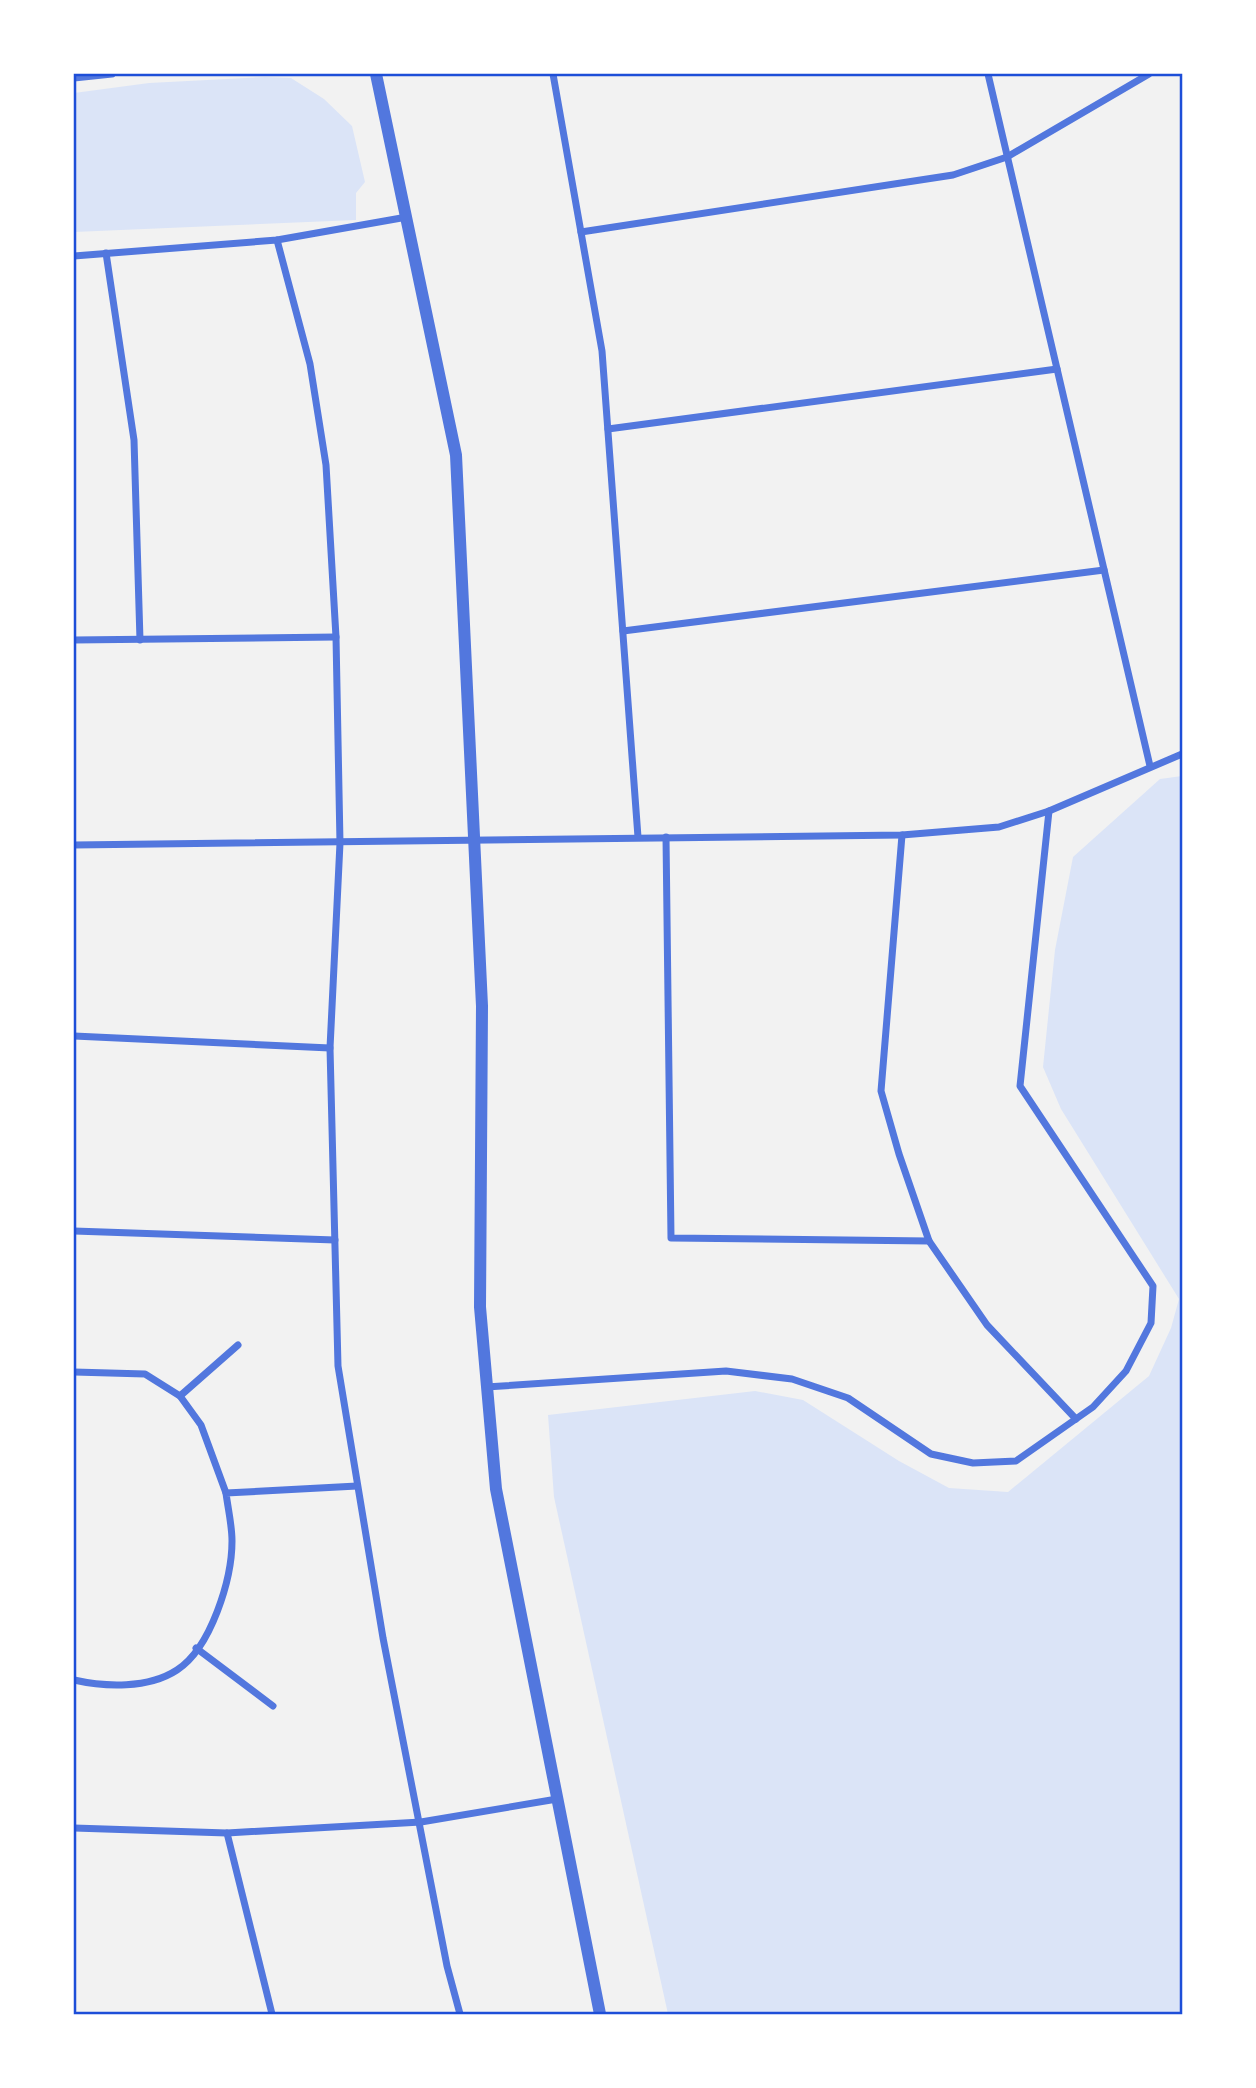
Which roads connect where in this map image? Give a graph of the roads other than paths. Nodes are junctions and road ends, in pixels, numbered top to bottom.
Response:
1 (112, 74) edge
2 (376, 74) edge
3 (553, 74) edge
4 (988, 74) edge
5 (1149, 74) edge
6 (74, 78) edge
7 (1007, 158) junction
8 (407, 217) junction
9 (581, 232) junction
10 (277, 240) junction
11 (106, 253) junction
12 (74, 256) edge
13 (1057, 369) junction
14 (608, 429) junction
15 (1104, 570) junction
16 (622, 631) junction
17 (336, 638) junction
18 (140, 639) junction
19 (74, 640) edge
20 (1182, 754) edge
21 (1150, 766) junction
22 (1049, 811) junction
23 (902, 835) junction
24 (638, 837) junction
25 (666, 837) junction
26 (474, 842) junction
27 (340, 843) junction
28 (74, 845) edge
29 (74, 1036) edge
30 (330, 1048) junction
31 (74, 1231) edge
32 (335, 1240) junction
33 (929, 1241) junction
34 (238, 1345) dead end
35 (74, 1372) edge
36 (486, 1387) junction
37 (180, 1396) junction
38 (1076, 1419) junction
39 (357, 1486) junction
40 (226, 1493) junction
41 (196, 1648) junction
42 (74, 1680) edge
43 (273, 1706) dead end
44 (557, 1799) junction
45 (421, 1822) junction
46 (74, 1828) edge
47 (227, 1833) junction
48 (272, 2014) edge
49 (460, 2014) edge
50 (600, 2014) edge

1 - 6 street
2 - 8 street
3 - 9 street
4 - 7 street
5 - 7 street
7 - 9 street
7 - 13 street
8 - 10 street
8 - 26 street
9 - 14 street
10 - 11 street
10 - 17 street
11 - 12 street
11 - 18 street
13 - 14 street
13 - 15 street
14 - 16 street
15 - 16 street
15 - 21 street
16 - 24 street
17 - 18 street
17 - 27 street
18 - 19 street
20 - 21 street
21 - 22 street
22 - 23 street
22 - 38 street
23 - 25 street
23 - 33 street
24 - 25 street
24 - 26 street
25 - 33 street
26 - 27 street
26 - 36 street
27 - 28 street
27 - 30 street
29 - 30 street
30 - 32 street
31 - 32 street
32 - 39 street
33 - 38 street
34 - 37 street
35 - 37 street
36 - 38 street
36 - 44 street
37 - 40 street
39 - 40 street
39 - 45 street
40 - 41 street
41 - 42 street
41 - 43 street
44 - 45 street
44 - 50 street
45 - 47 street
45 - 49 street
46 - 47 street
47 - 48 street

